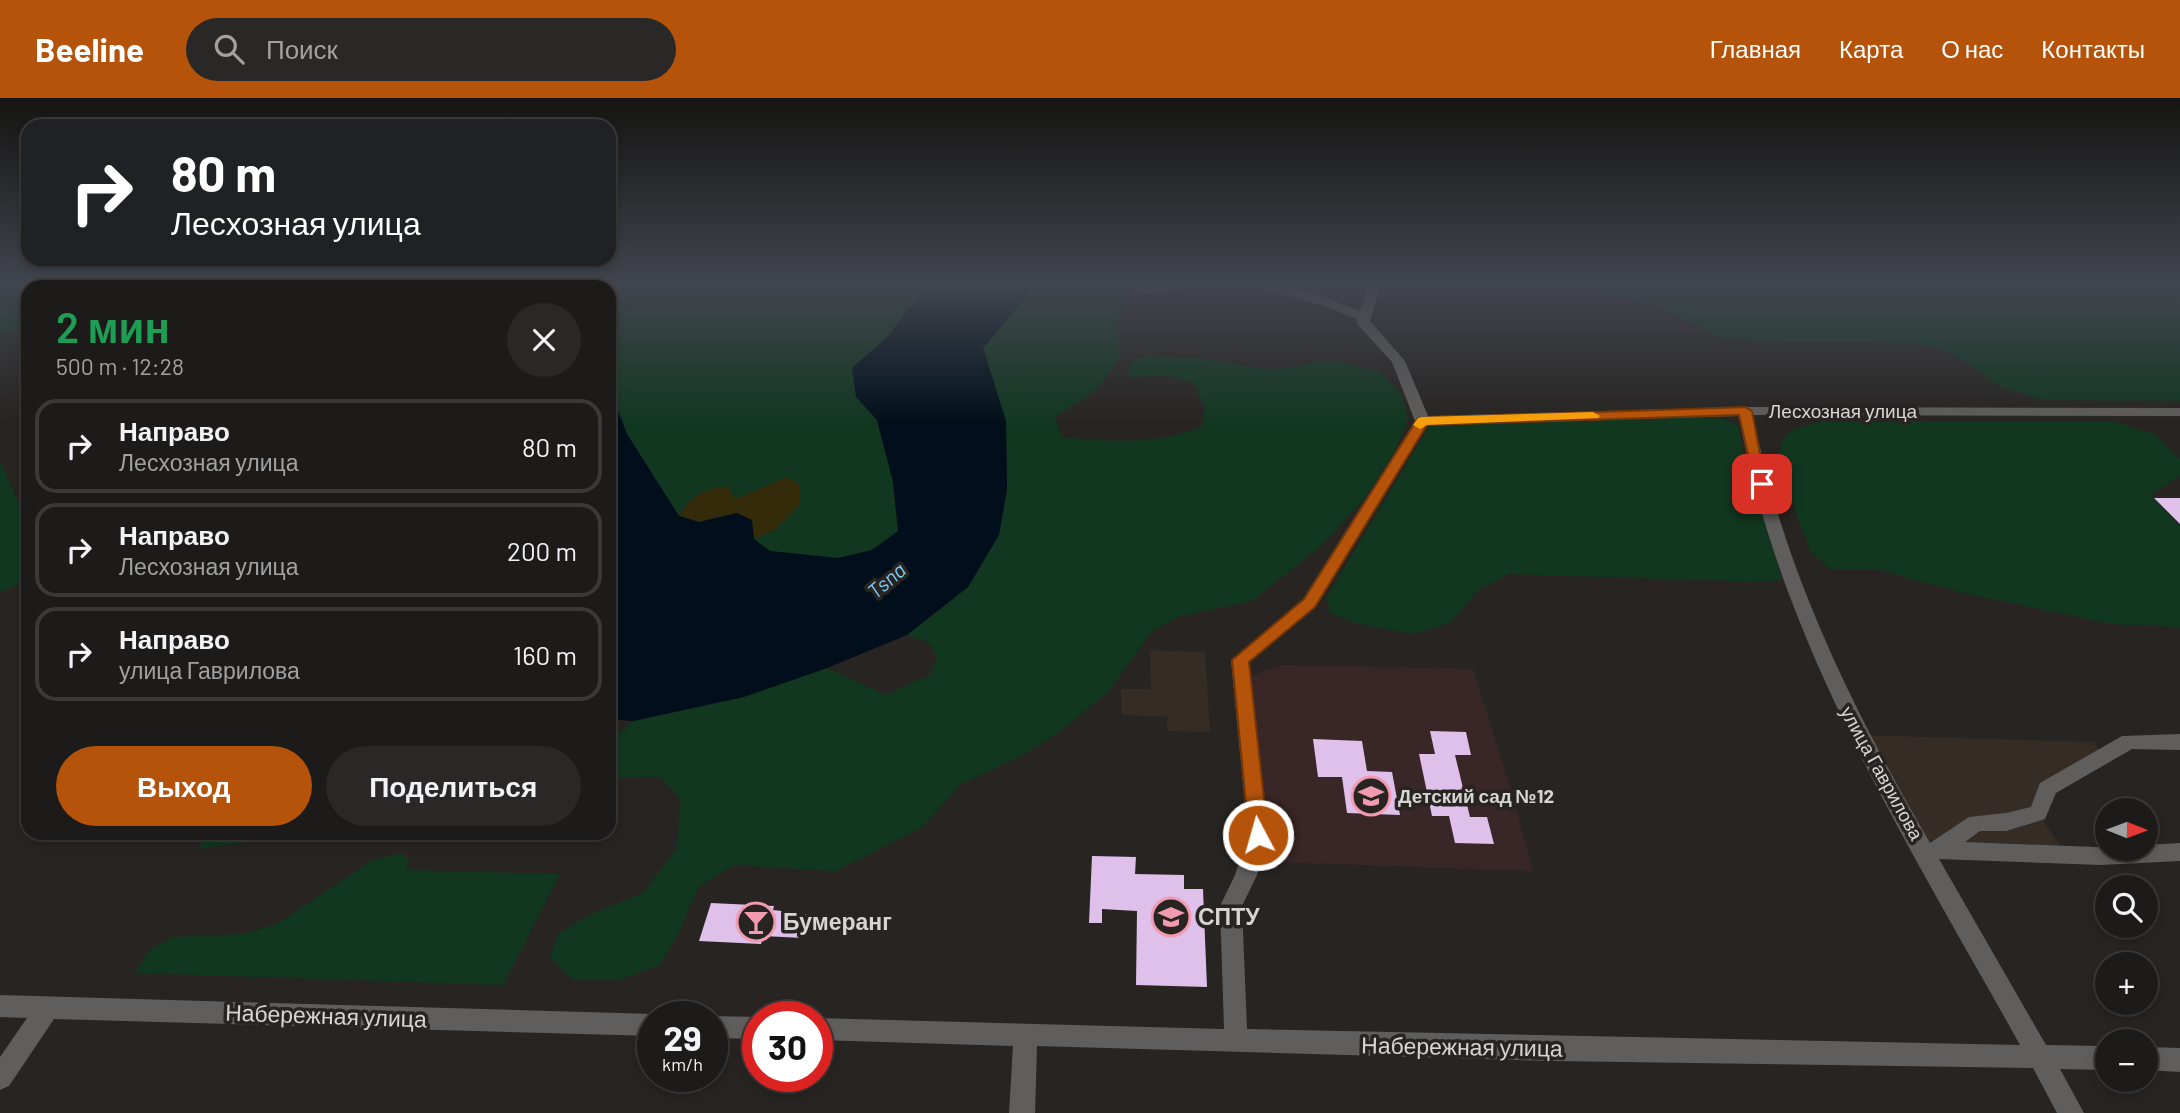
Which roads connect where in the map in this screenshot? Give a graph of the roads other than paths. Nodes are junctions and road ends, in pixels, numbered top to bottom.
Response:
1 (1371, 330) edge
2 (1745, 411) junction
3 (2180, 412) edge
4 (1422, 421) junction
5 (2180, 742) edge
6 (1931, 850) junction
7 (2180, 852) edge
8 (0, 1006) edge
9 (48, 1007) junction
10 (637, 1025) edge
11 (833, 1029) edge
12 (1026, 1034) junction
13 (1237, 1042) junction
14 (2039, 1056) junction
15 (2095, 1058) edge
16 (2158, 1059) edge
17 (2180, 1060) edge
18 (0, 1077) edge
19 (1023, 1113) edge
20 (2071, 1113) edge

1 - 4 street
2 - 3 street, Лесхозная улица
2 - 4 street, Лесхозная улица
2 - 6 street, улица Гаврилова
4 - 13 street
5 - 6 street
6 - 7 street
6 - 14 street, улица Гаврилова
8 - 9 street, Набережная улица
9 - 10 street, Набережная улица
9 - 18 street
11 - 12 street, Набережная улица
12 - 13 street, Набережная улица
12 - 19 street
13 - 14 street, Набережная улица
14 - 15 street, Набережная улица
14 - 20 street, улица Гаврилова
16 - 17 street

